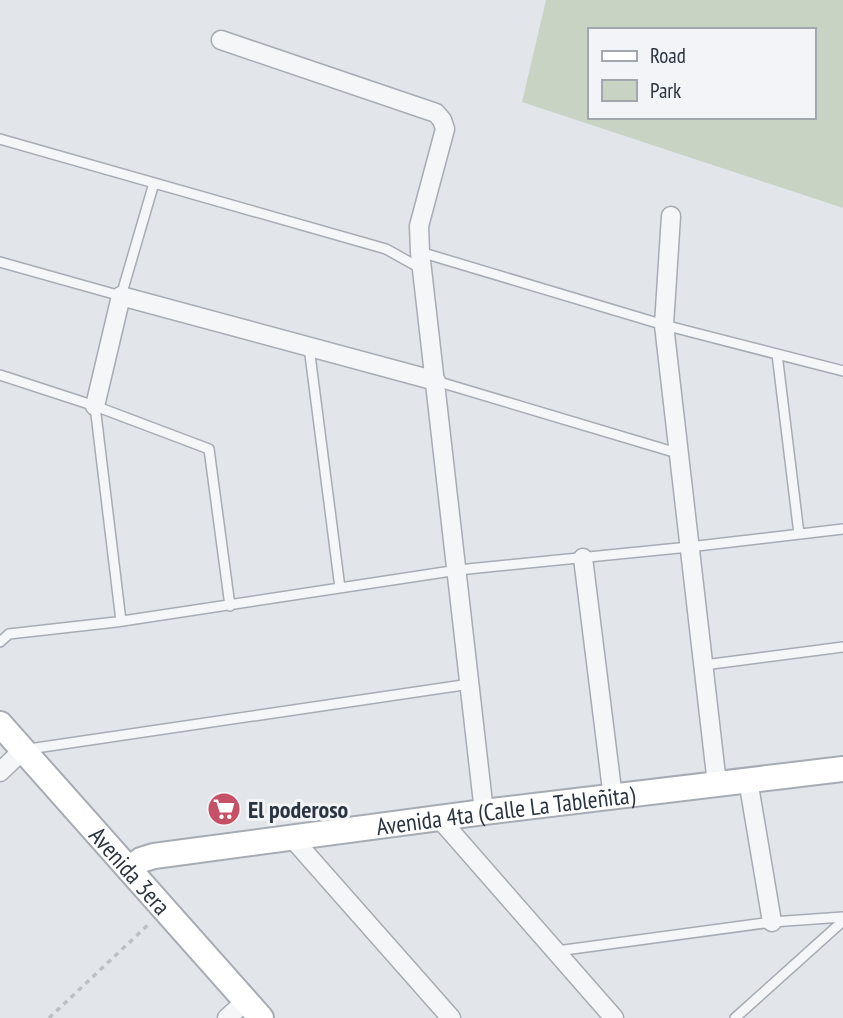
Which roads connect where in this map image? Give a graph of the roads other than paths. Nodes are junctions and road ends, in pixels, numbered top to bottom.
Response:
1 (222, 40) dead end
2 (0, 139) edge
3 (154, 183) junction
4 (671, 216) dead end
5 (421, 261) junction
6 (0, 262) edge
7 (121, 296) junction
8 (664, 325) junction
9 (309, 347) junction
10 (777, 354) junction
11 (843, 371) edge
12 (0, 375) edge
13 (436, 381) junction
14 (95, 406) junction
15 (677, 453) junction
16 (843, 529) edge
17 (799, 534) junction
18 (689, 547) junction
19 (583, 558) junction
20 (458, 570) junction
21 (340, 588) junction
22 (230, 606) junction
23 (121, 621) junction
24 (0, 642) edge
25 (843, 647) edge
26 (704, 665) junction
27 (470, 684) junction
28 (0, 724) edge
29 (23, 750) junction
30 (843, 769) edge
31 (0, 772) edge
32 (748, 780) junction
33 (718, 784) junction
34 (613, 798) junction
35 (484, 812) junction
36 (439, 818) junction
37 (293, 839) junction
38 (129, 869) junction
39 (843, 919) edge
40 (772, 922) junction
41 (558, 951) junction
42 (253, 1010) edge
43 (606, 1015) edge
44 (227, 1018) edge
45 (451, 1018) edge
46 (735, 1018) edge

1 - 5 street
2 - 3 lane
3 - 5 lane
3 - 7 lane
4 - 8 street
5 - 8 lane
5 - 13 street
6 - 7 lane
7 - 9 street
7 - 14 street
8 - 10 lane
8 - 15 street
9 - 13 street
9 - 21 lane
10 - 11 lane
10 - 17 lane
12 - 14 lane
13 - 15 lane
13 - 20 street
14 - 22 lane
14 - 23 lane
15 - 18 street
16 - 17 lane
17 - 18 lane
18 - 19 lane
18 - 26 street
19 - 20 lane
19 - 34 street
20 - 21 lane
20 - 27 street
21 - 22 lane
22 - 23 lane
23 - 24 lane
25 - 26 lane
26 - 33 street
27 - 29 lane
27 - 35 street
28 - 29 street, Avenida 3era
29 - 31 street
29 - 38 street, Avenida 3era
30 - 32 street, Avenida 4ta (Calle La Tableñita)
32 - 33 street, Avenida 4ta (Calle La Tableñita)
32 - 40 street
33 - 34 street, Avenida 4ta (Calle La Tableñita)
34 - 35 street, Avenida 4ta (Calle La Tableñita)
35 - 36 street, Avenida 4ta (Calle La Tableñita)
36 - 37 street, Avenida 4ta (Calle La Tableñita)
36 - 41 street
37 - 38 street, Avenida 4ta (Calle La Tableñita)
37 - 45 street
38 - 42 street, Avenida 3era
39 - 40 lane
39 - 46 lane
40 - 41 lane
41 - 43 street
42 - 44 street

